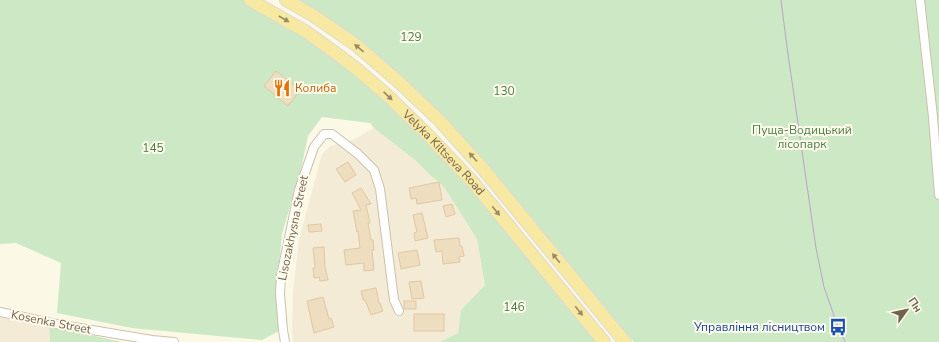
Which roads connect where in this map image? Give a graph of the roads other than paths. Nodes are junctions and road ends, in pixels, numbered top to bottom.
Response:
1 (250, 0) edge
2 (286, 0) edge
3 (920, 0) edge
4 (939, 195) edge
5 (399, 311) dead end
6 (0, 312) edge
7 (174, 342) edge
8 (285, 342) edge
9 (604, 342) edge
10 (625, 342) edge

1 -> 9 main road, Velyka Kiltseva Road
10 -> 2 main road, Velyka Kiltseva Road
3 - 4 street
5 - 8 street, Lisozakhysna Street
6 - 7 street, Kosenka Street

